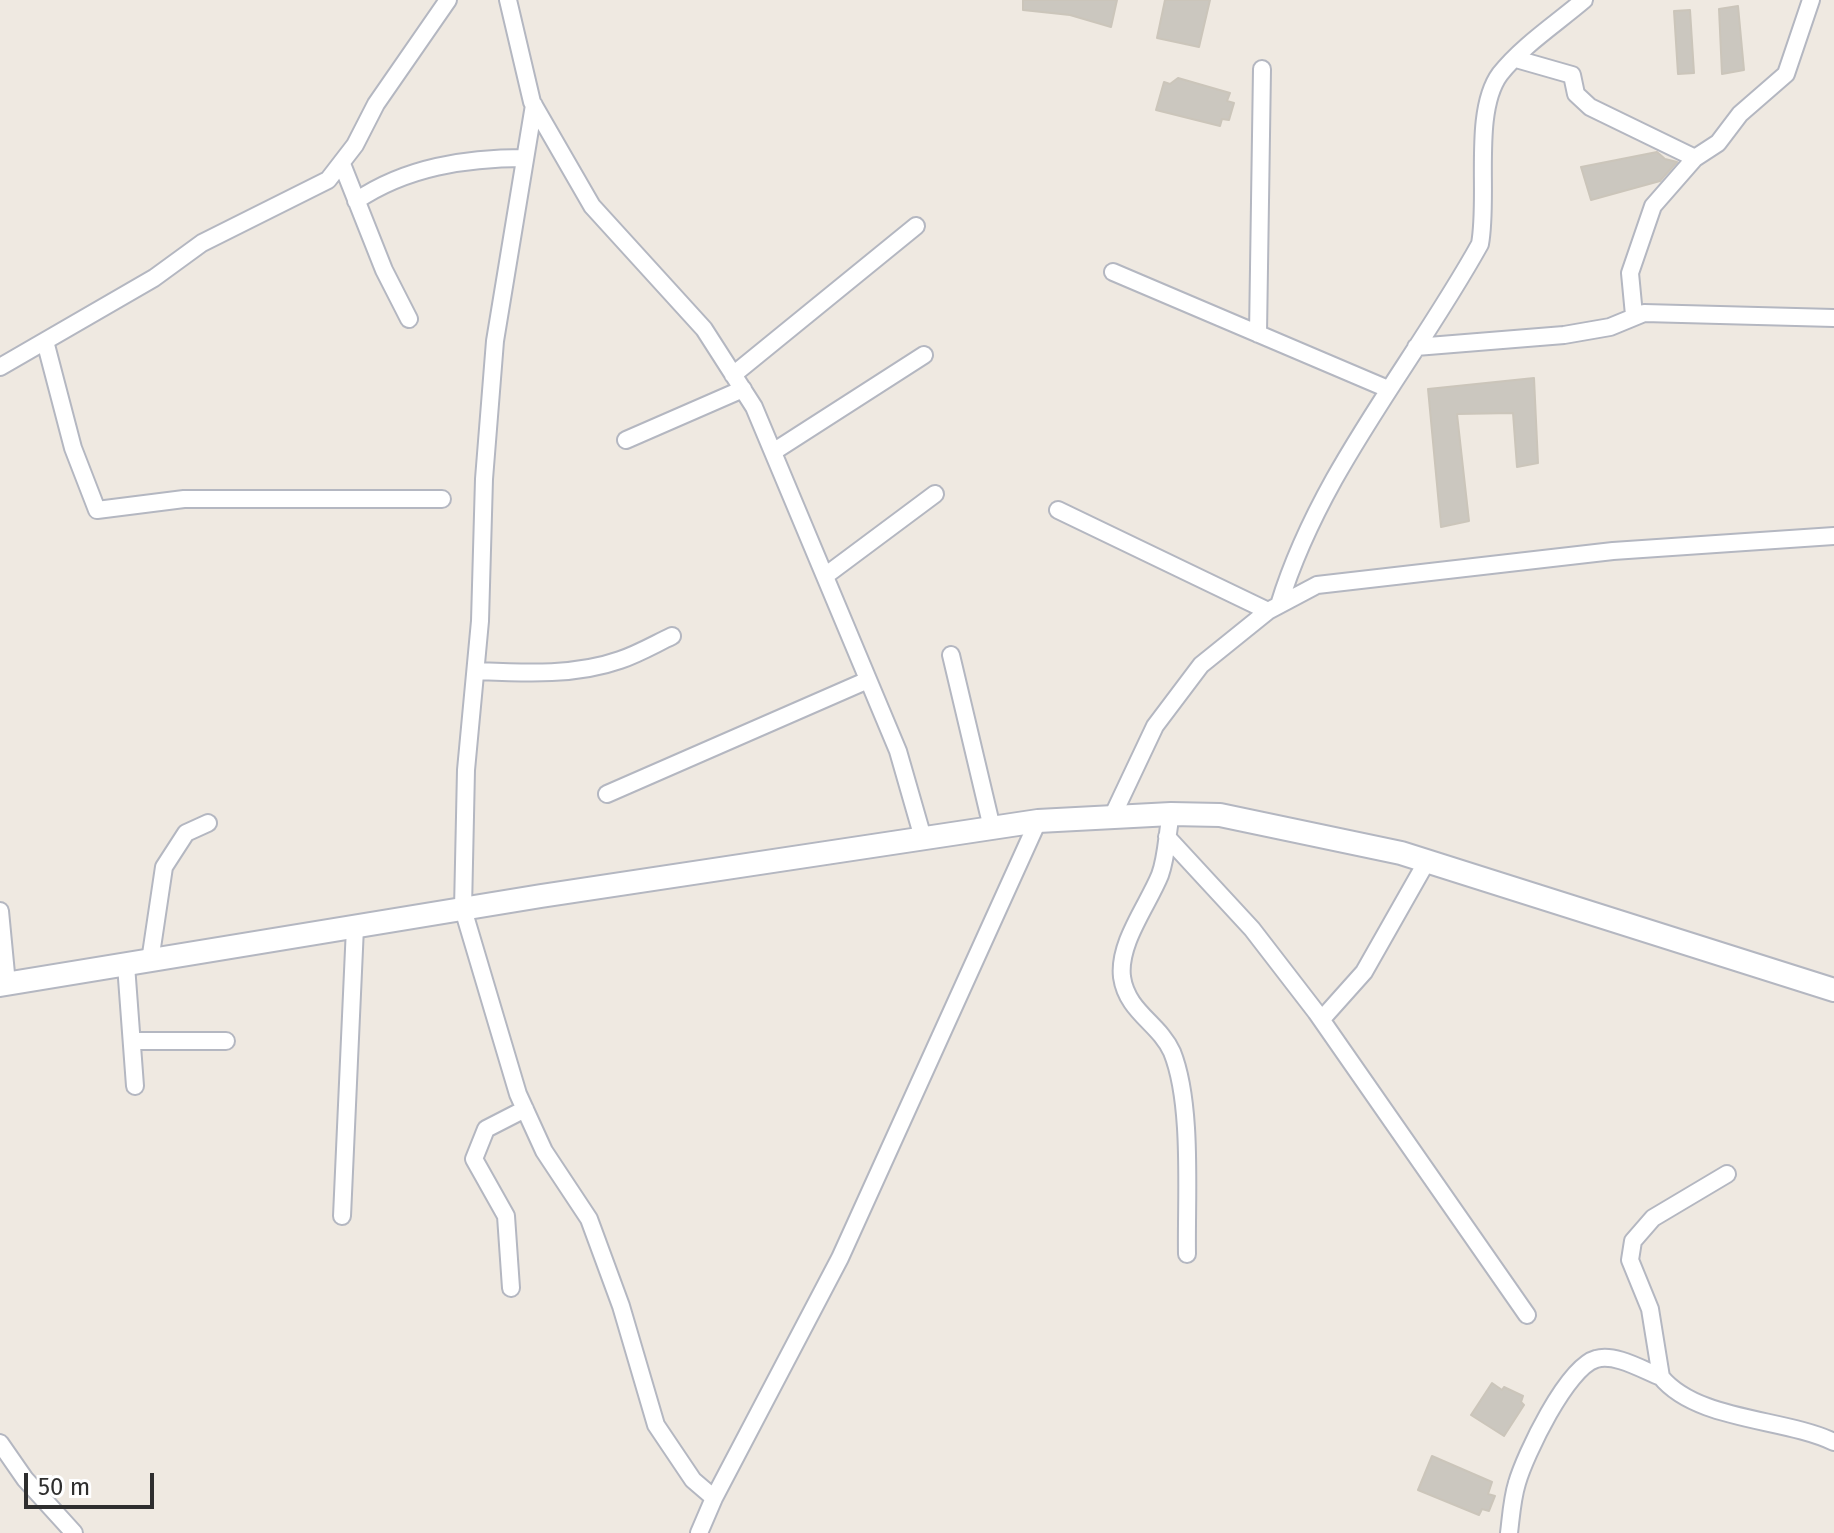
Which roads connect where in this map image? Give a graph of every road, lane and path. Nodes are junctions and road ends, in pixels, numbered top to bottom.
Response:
1 (448, 0) edge
2 (508, 0) edge
3 (1584, 0) edge
4 (1811, 0) edge
5 (1516, 59) junction
6 (1262, 69) dead end
7 (534, 105) junction
8 (525, 158) junction
9 (1695, 158) junction
10 (342, 164) junction
11 (356, 201) junction
12 (916, 226) dead end
13 (1113, 272) dead end
14 (1634, 315) junction
15 (1834, 318) edge
16 (409, 319) dead end
17 (1258, 334) junction
18 (45, 341) junction
19 (1416, 347) junction
20 (924, 355) dead end
21 (0, 367) edge
22 (738, 382) junction
23 (1388, 389) junction
24 (626, 440) dead end
25 (773, 452) junction
26 (935, 494) dead end
27 (442, 499) dead end
28 (1058, 510) dead end
29 (1834, 536) edge
30 (825, 576) junction
31 (1273, 608) junction
32 (672, 636) dead end
33 (951, 655) dead end
34 (476, 671) junction
35 (868, 680) junction
36 (607, 794) dead end
37 (1171, 814) junction
38 (1112, 817) junction
39 (1038, 821) junction
40 (208, 823) dead end
41 (992, 828) junction
42 (1167, 837) junction
43 (923, 838) junction
44 (1427, 861) junction
45 (463, 909) junction
46 (0, 911) edge
47 (355, 927) junction
48 (150, 961) junction
49 (126, 965) junction
50 (3, 984) edge
51 (1834, 990) edge
52 (1322, 1019) junction
53 (132, 1041) junction
54 (226, 1041) dead end
55 (135, 1086) dead end
56 (525, 1109) junction
57 (1727, 1174) dead end
58 (342, 1216) dead end
59 (1187, 1254) dead end
60 (511, 1288) dead end
61 (1527, 1315) dead end
62 (1661, 1377) junction
63 (1834, 1442) edge
64 (0, 1443) edge
65 (714, 1498) junction
66 (74, 1533) edge
67 (699, 1533) edge
68 (1509, 1533) edge

1 - 10 street
2 - 7 street
3 - 5 street
4 - 9 street
5 - 9 street
5 - 19 street
6 - 17 street
7 - 8 street
7 - 22 street
8 - 11 street
8 - 34 street
9 - 14 street
10 - 11 street
10 - 18 street
11 - 16 street
12 - 22 street
13 - 17 street
14 - 15 street
14 - 19 street
17 - 23 street
18 - 21 street
18 - 27 street
19 - 23 street
20 - 25 street
22 - 24 street
22 - 25 street
23 - 31 street
25 - 30 street
26 - 30 street
28 - 31 street
29 - 31 street
30 - 35 street
31 - 38 street
32 - 34 street
33 - 41 street
34 - 45 street
35 - 36 street
35 - 43 street
37 - 38 main road
37 - 42 street
37 - 44 main road
38 - 39 main road
39 - 41 main road
39 - 65 street
40 - 48 street
41 - 43 main road
42 - 52 street
42 - 59 street
43 - 45 main road
44 - 51 main road
44 - 52 street
45 - 47 main road
45 - 56 street
46 - 50 street
47 - 48 main road
47 - 58 street
48 - 49 main road
49 - 50 main road
49 - 53 street
52 - 61 street
53 - 54 street
53 - 55 street
56 - 60 street
56 - 65 street
57 - 62 street
62 - 63 street
62 - 68 street
64 - 66 street
65 - 67 street

